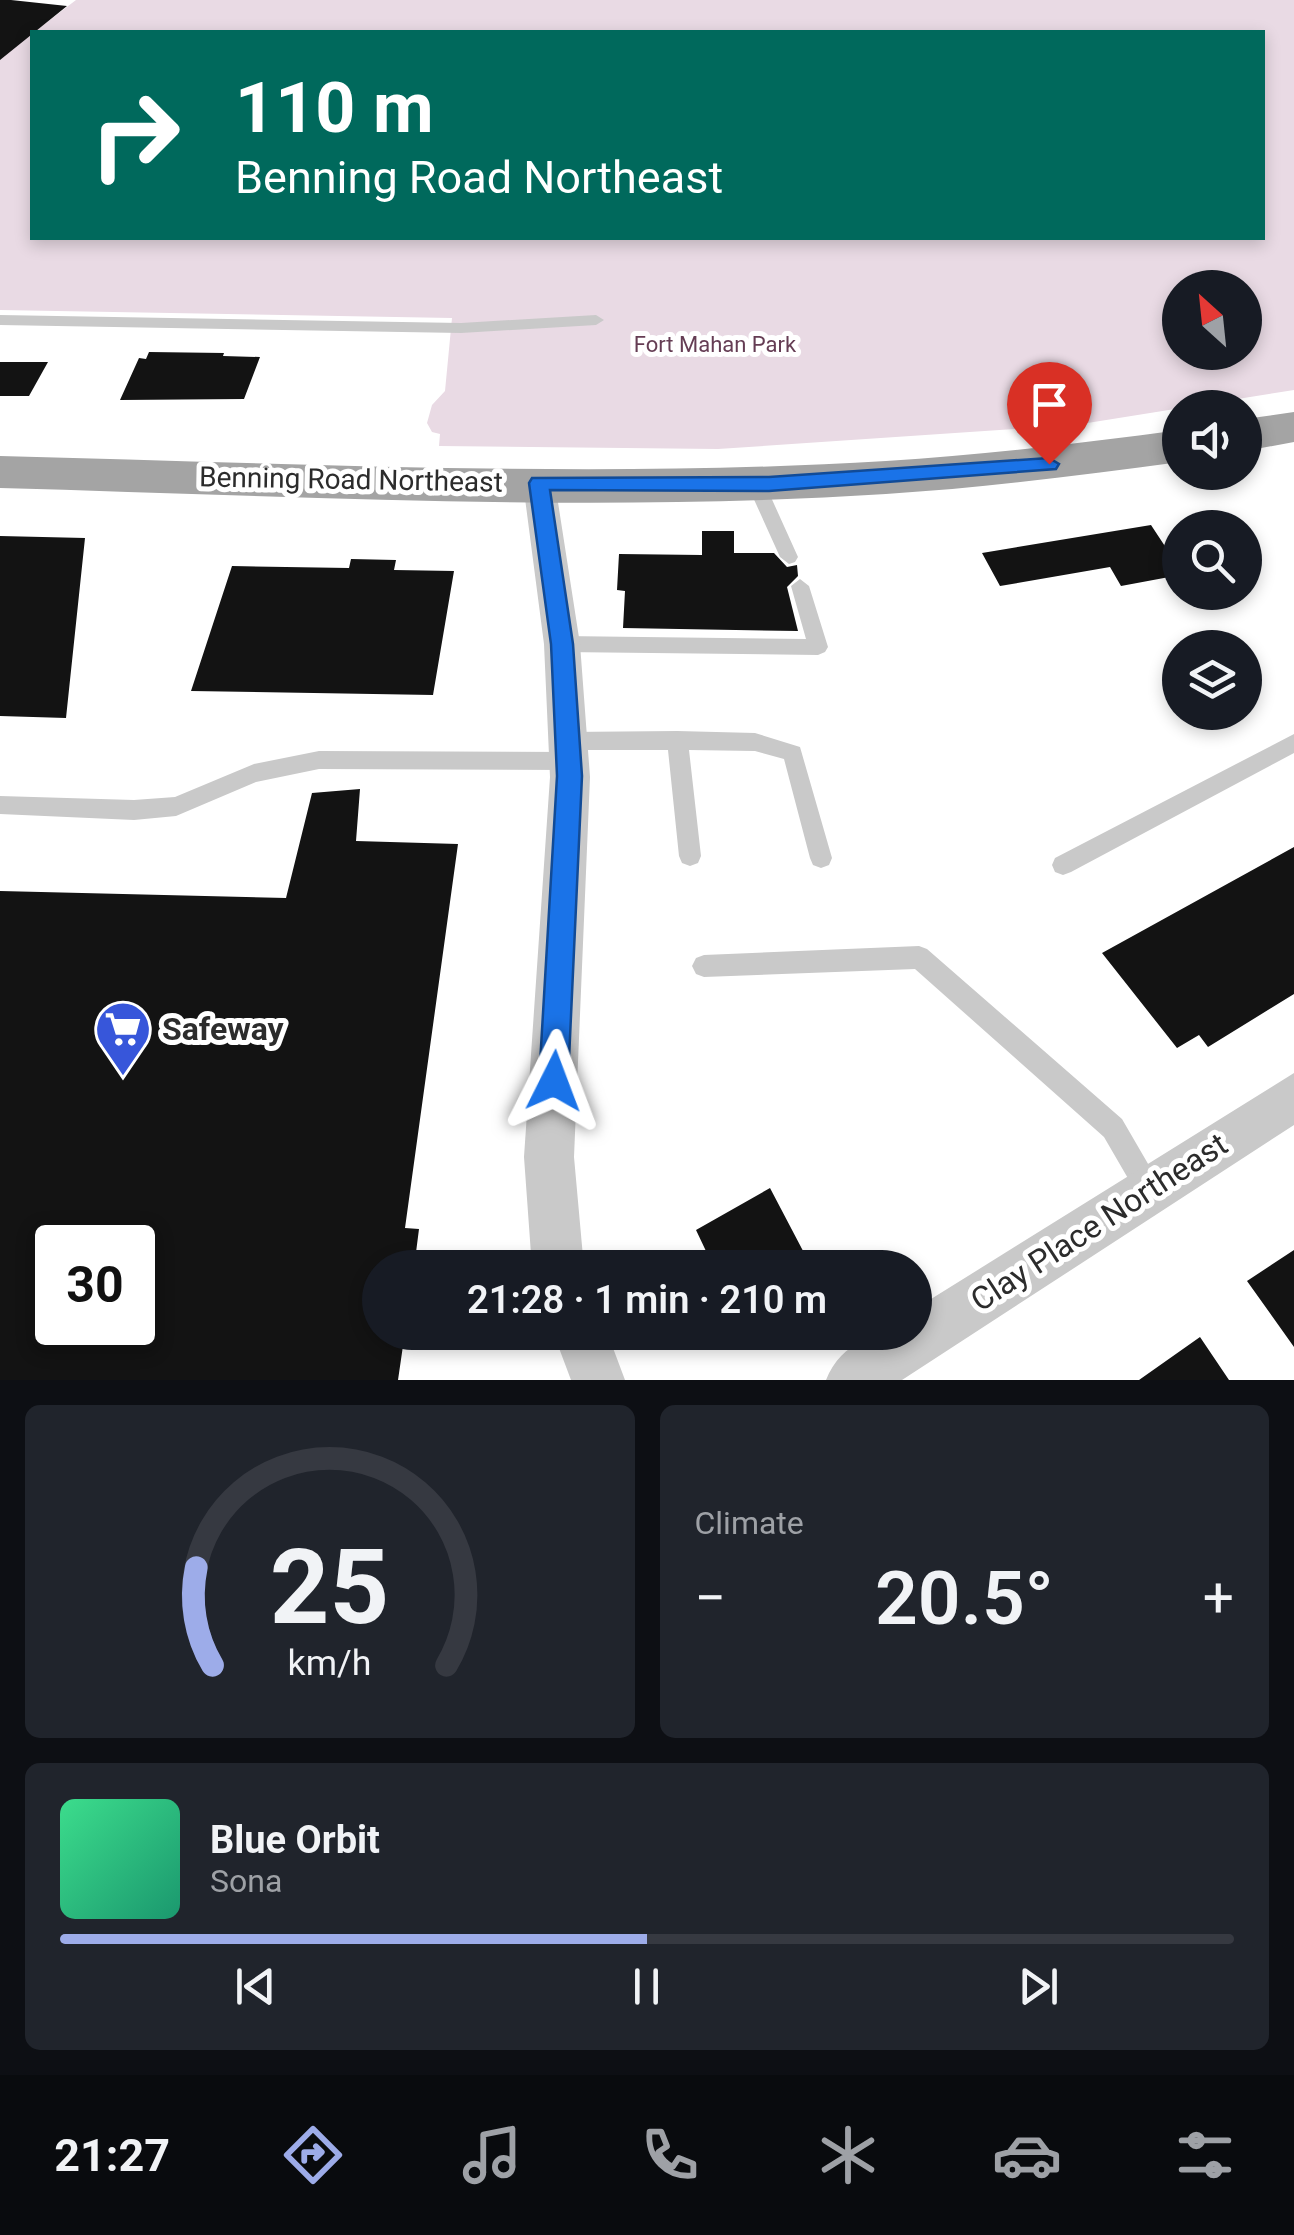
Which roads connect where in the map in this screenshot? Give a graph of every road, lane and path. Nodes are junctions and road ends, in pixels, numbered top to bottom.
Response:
1 (0, 320) edge
2 (596, 320) dead end
3 (1294, 427) edge
4 (1262, 432) edge
5 (1162, 448) edge
6 (0, 472) edge
7 (539, 483) junction
8 (756, 484) junction
9 (789, 557) dead end
10 (800, 586) dead end
11 (562, 644) junction
12 (677, 740) junction
13 (1294, 742) edge
14 (568, 751) junction
15 (0, 804) edge
16 (690, 856) dead end
17 (821, 858) dead end
18 (1063, 865) dead end
19 (704, 966) dead end
20 (1294, 1098) edge
21 (1149, 1190) junction
22 (557, 1250) edge
23 (587, 1350) edge
24 (598, 1380) edge
25 (853, 1380) edge

1 - 2 lane
3 - 4 main road
5 - 8 main road, Benning Road Northeast
6 - 7 main road, Benning Road Northeast
7 - 8 main road, Benning Road Northeast
7 - 11 street
8 - 9 lane
10 - 11 lane
11 - 14 street
12 - 14 lane
12 - 16 lane
12 - 17 lane
13 - 18 lane
14 - 15 lane
14 - 22 street
19 - 21 lane
20 - 21 street, Clay Place Northeast
21 - 25 street, Clay Place Northeast
23 - 24 street

